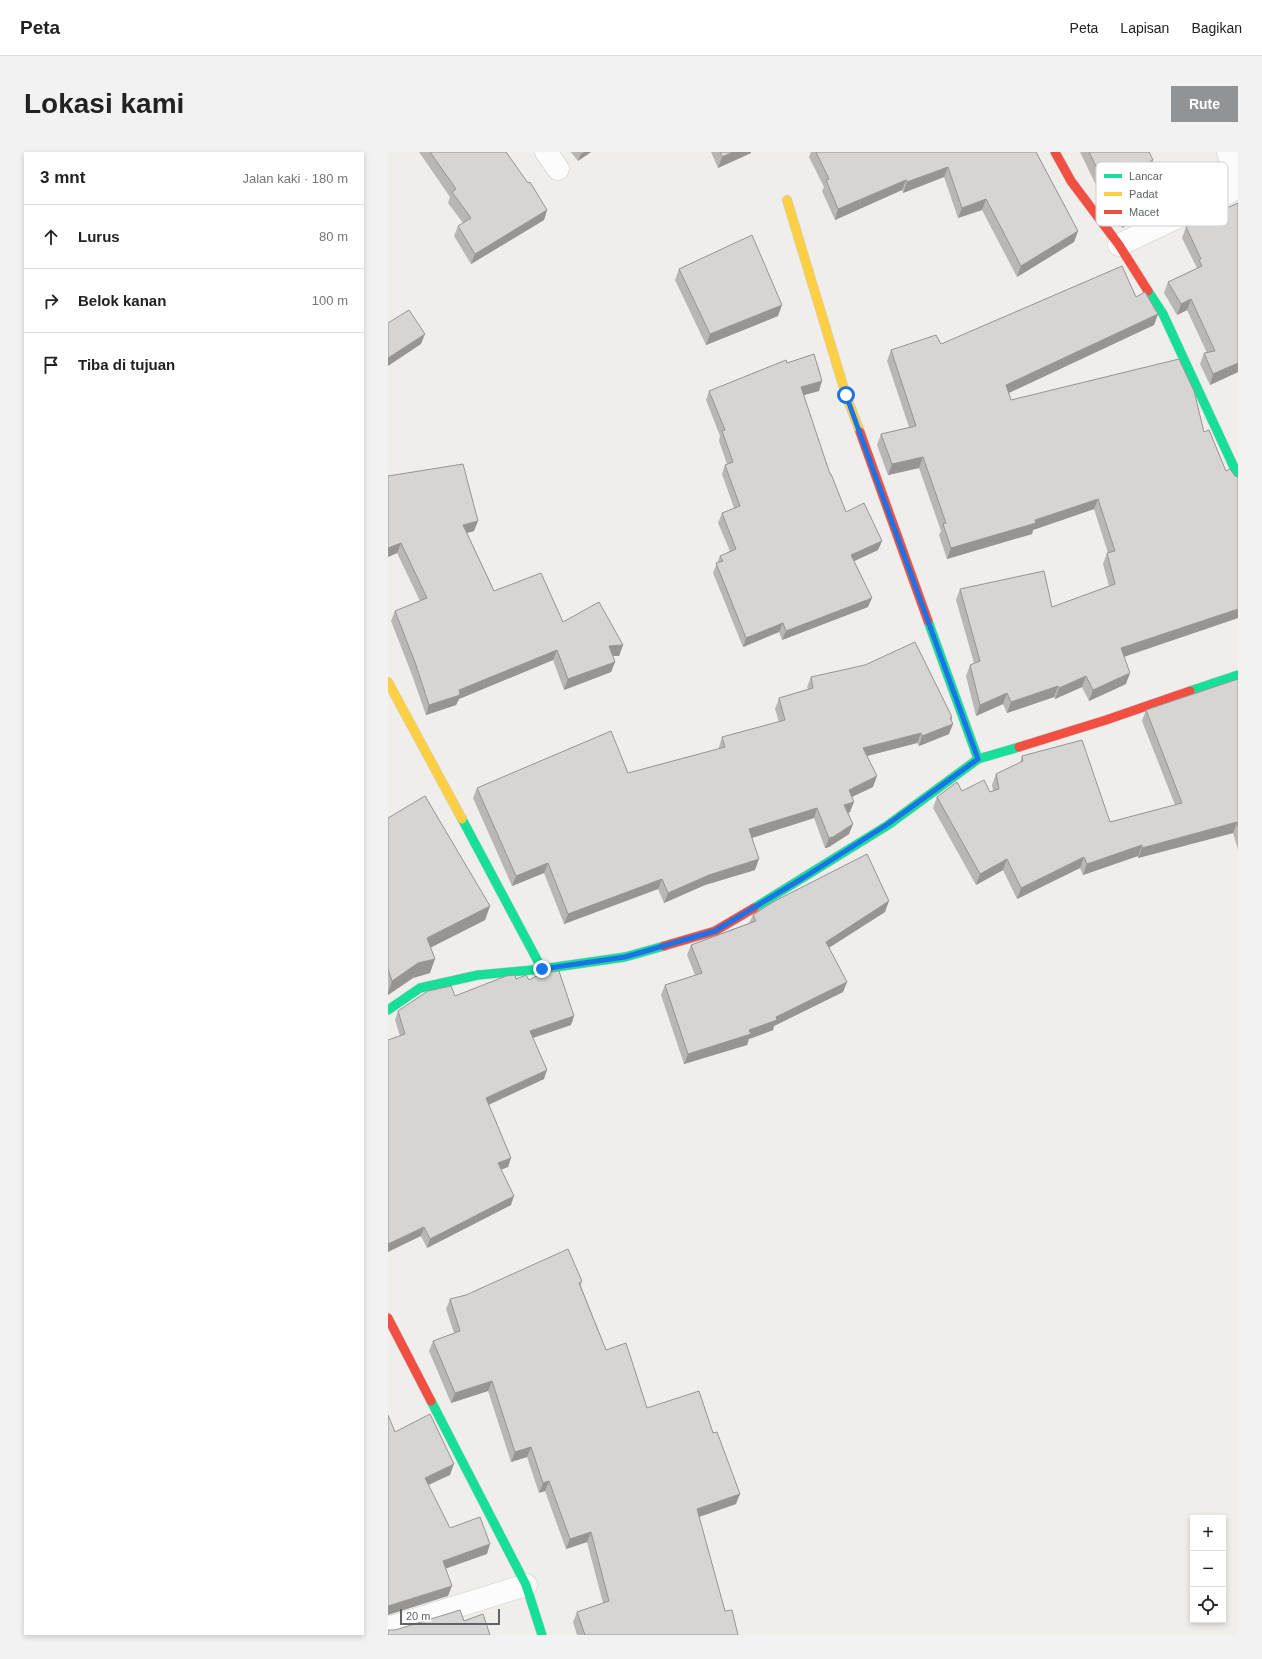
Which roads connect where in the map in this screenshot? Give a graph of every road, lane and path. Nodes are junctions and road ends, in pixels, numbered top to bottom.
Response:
1 (1055, 152) edge
2 (1228, 152) edge
3 (1228, 193) edge
4 (787, 200) dead end
5 (1096, 214) edge
6 (1105, 226) edge
7 (1159, 226) edge
8 (1119, 245) junction
9 (1238, 476) edge
10 (1238, 675) edge
11 (388, 682) edge
12 (978, 759) junction
13 (542, 969) junction
14 (388, 1010) edge
15 (388, 1318) edge
16 (526, 1585) junction
17 (388, 1628) edge
18 (542, 1635) edge

1 - 5 street
2 - 3 street
4 - 12 street
6 - 8 street
7 - 8 street
8 - 9 street
10 - 12 street
11 - 13 street
12 - 13 street
13 - 14 street
15 - 16 street
16 - 17 street
16 - 18 street

